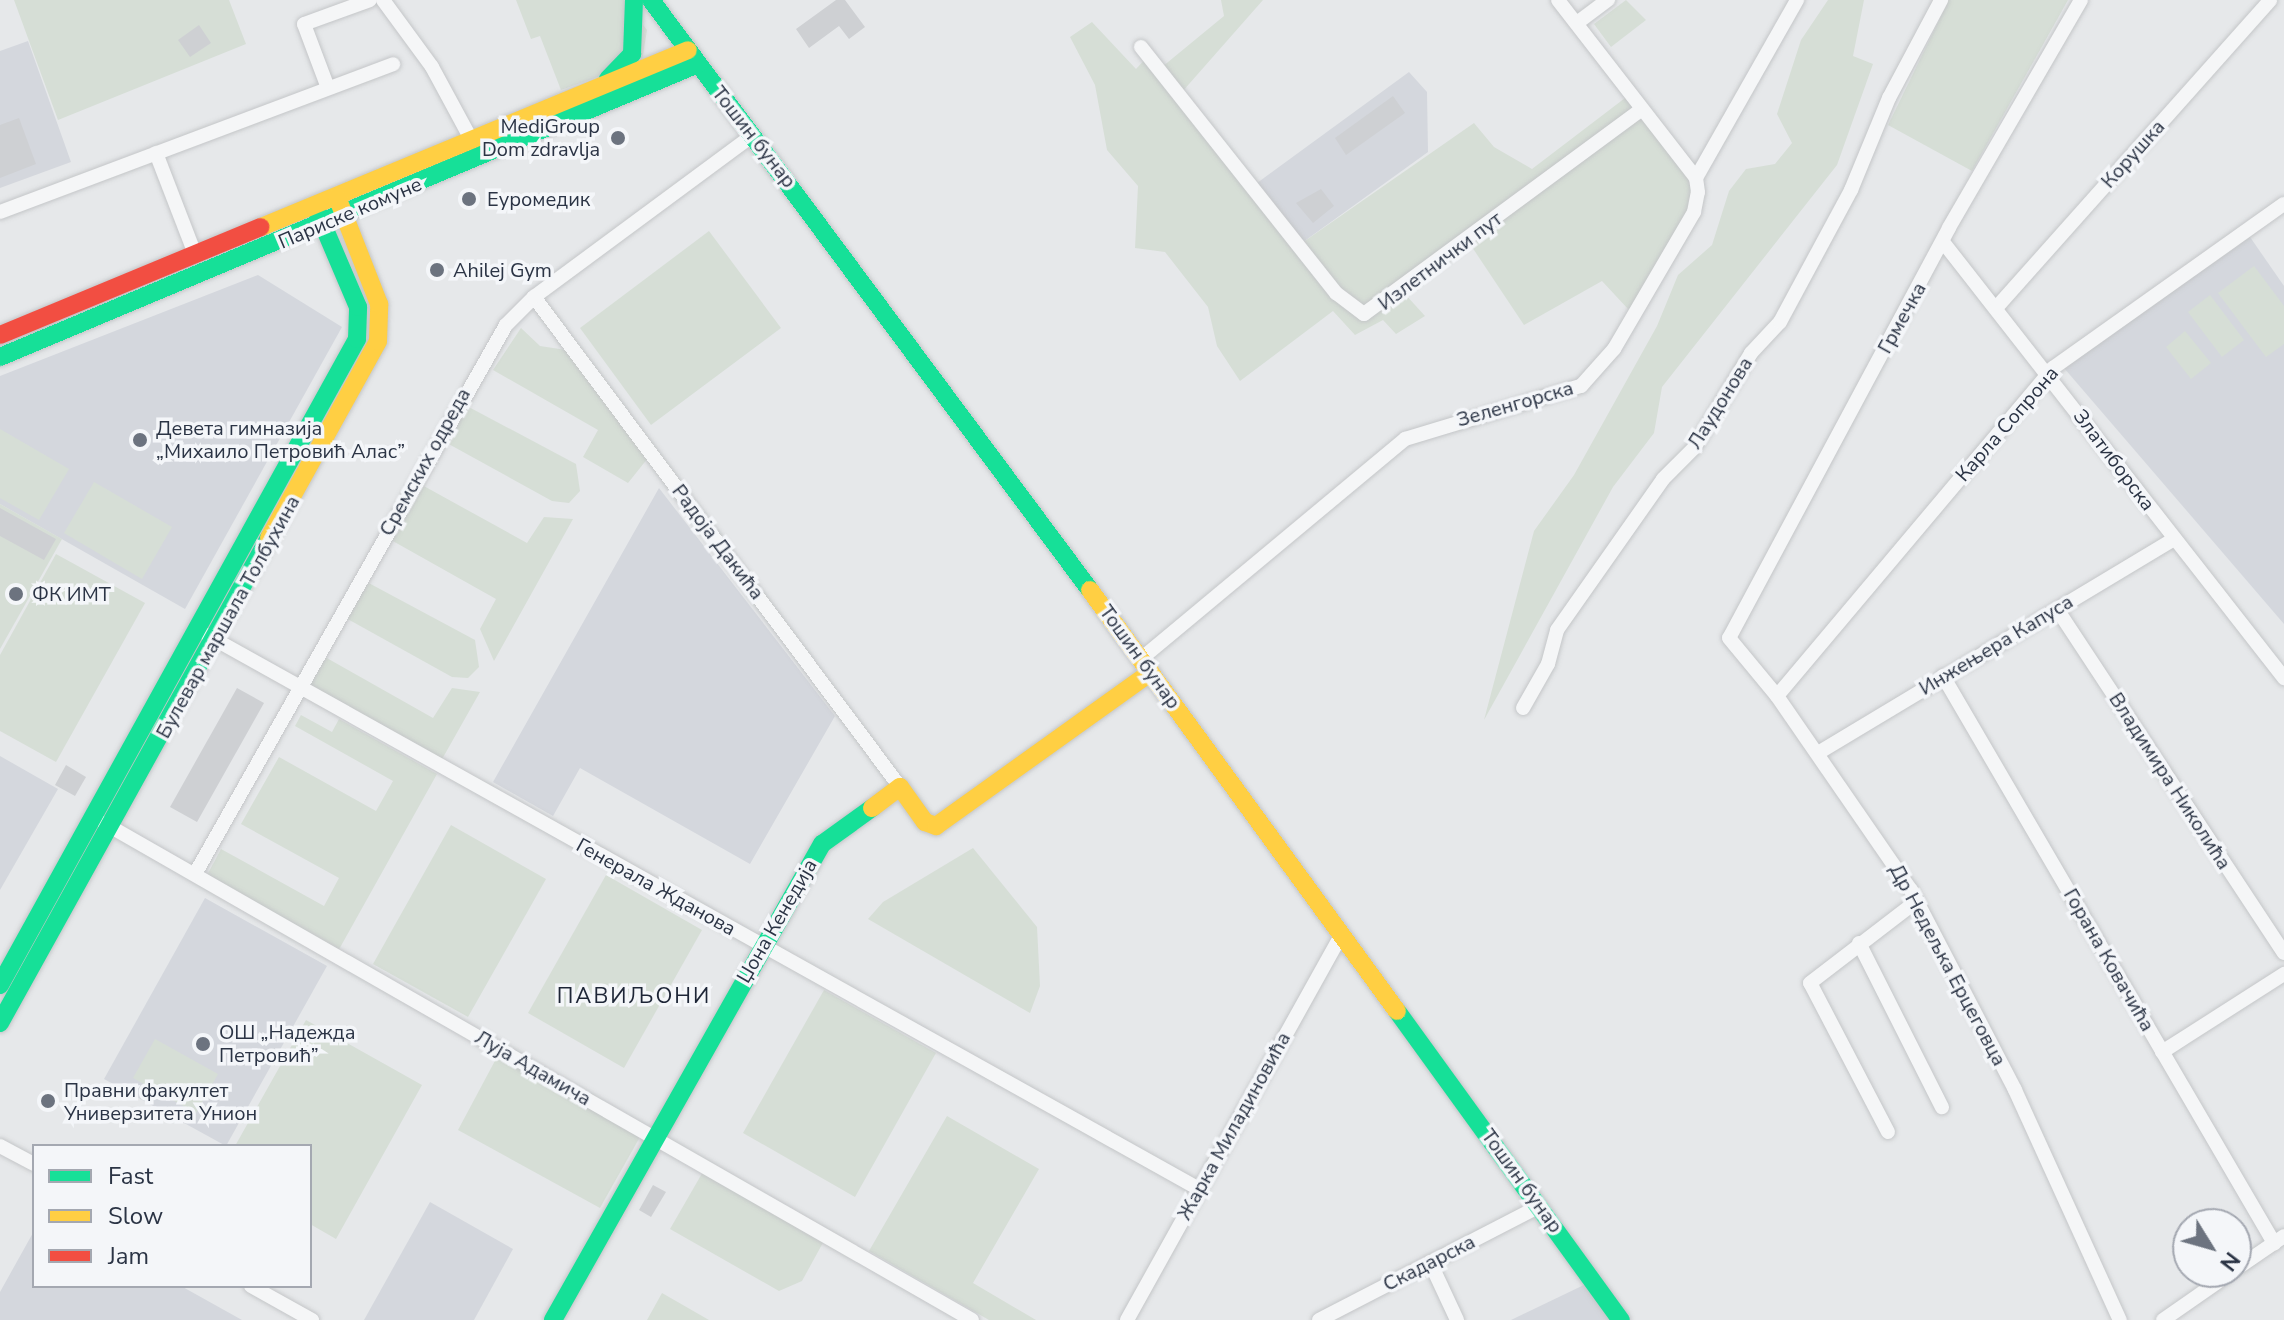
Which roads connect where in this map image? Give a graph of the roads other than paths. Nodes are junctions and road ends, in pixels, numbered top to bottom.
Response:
1 (370, 0) edge
2 (383, 0) edge
3 (634, 0) edge
4 (651, 0) edge
5 (1558, 0) edge
6 (1608, 0) edge
7 (1797, 0) edge
8 (1941, 0) edge
9 (2081, 0) edge
10 (2270, 0) edge
11 (1577, 23) junction
12 (1141, 47) dead end
13 (693, 57) junction
14 (393, 64) dead end
15 (328, 88) junction
16 (595, 89) junction
17 (1641, 110) junction
18 (753, 135) junction
19 (472, 141) junction
20 (156, 153) junction
21 (1696, 178) junction
22 (337, 197) junction
23 (2284, 204) edge
24 (315, 206) junction
25 (0, 212) edge
26 (344, 216) junction
27 (323, 226) junction
28 (1943, 242) junction
29 (195, 254) junction
30 (534, 297) junction
31 (1996, 308) junction
32 (0, 335) edge
33 (0, 357) edge
34 (2048, 373) junction
35 (2174, 539) junction
36 (2057, 609) junction
37 (198, 630) junction
38 (1729, 638) joint
39 (217, 641) junction
40 (1146, 665) junction
41 (1943, 676) junction
42 (2284, 678) edge
43 (299, 687) junction
44 (1777, 696) junction
45 (1523, 708) dead end
46 (1818, 753) junction
47 (900, 787) junction
48 (93, 816) junction
49 (111, 826) junction
50 (195, 874) junction
51 (1917, 901) junction
52 (1342, 933) junction
53 (1859, 943) junction
54 (762, 946) junction
55 (2284, 953) edge
56 (2284, 974) edge
57 (0, 985) edge
58 (0, 1023) edge
59 (2162, 1052) junction
60 (1942, 1107) dead end
61 (1888, 1132) dead end
62 (655, 1138) junction
63 (0, 1146) edge
64 (32, 1163) edge
65 (1199, 1189) junction
66 (1540, 1206) junction
67 (2279, 1239) edge
68 (2252, 1258) edge
69 (1430, 1262) junction
70 (255, 1288) edge
71 (2209, 1288) edge
72 (312, 1320) edge
73 (553, 1320) edge
74 (972, 1320) edge
75 (1127, 1320) edge
76 (1319, 1320) edge
77 (1457, 1320) edge
78 (1621, 1320) edge
79 (2120, 1320) edge
80 (2163, 1320) edge

1 - 15 street
2 - 19 street
3 - 16 main road
4 - 13 main road, Тошин бунар
5 - 11 street
6 - 11 street
7 - 21 street
8 - 45 street, Лаудонова
9 - 28 street, Грмечка
10 - 31 street, Корушка
11 - 17 street
12 - 17 street, Излетнички пут
13 - 16 main road, Париске комуне
13 - 18 main road, Тошин бунар
13 - 26 main road, Париске комуне
14 - 15 street
15 - 20 street
16 - 19 main road, Париске комуне
17 - 21 street
18 - 30 street, Сремских одреда
18 - 40 main road, Тошин бунар
19 - 22 main road, Париске комуне
20 - 25 street
20 - 29 street
21 - 40 street, Зеленгорска
22 - 24 main road, Париске комуне
22 - 26 main road, Булевар маршала Толбухина
23 - 34 street, Карла Сопрона
24 - 27 main road, Булевар маршала Толбухина
24 - 29 main road, Париске комуне
26 - 27 main road, Париске комуне
26 - 39 main road, Булевар маршала Толбухина
27 - 33 main road, Париске комуне
27 - 37 main road, Булевар маршала Толбухина
28 - 31 street, Златиборска
28 - 38 street, Грмечка
29 - 32 main road, Париске комуне
30 - 43 street, Сремских одреда
30 - 47 street, Радоја Дакића
31 - 34 street, Златиборска
34 - 35 street, Златиборска
34 - 44 street, Карла Сопрона
35 - 36 street, Инжењера Капуса
35 - 42 street, Златиборска
36 - 41 street, Инжењера Капуса
36 - 55 street, Владимира Николића
37 - 39 street, Генерала Жданова
37 - 48 main road, Булевар маршала Толбухина
38 - 44 street, Др Недељка Ерцеговца
39 - 43 street, Генерала Жданова
39 - 49 main road, Булевар маршала Толбухина
40 - 47 main road
40 - 52 main road, Тошин бунар
41 - 46 street, Инжењера Капуса
41 - 59 street, Горана Ковачића
43 - 50 street, Сремских одреда
43 - 54 street, Генерала Жданова
44 - 46 street, Др Недељка Ерцеговца
46 - 51 street, Др Недељка Ерцеговца
47 - 54 main road, Џона Кенедија
48 - 49 street, Луја Адамича
48 - 57 main road, Булевар маршала Толбухина
49 - 50 street, Луја Адамича
49 - 58 main road, Булевар маршала Толбухина
50 - 62 street, Луја Адамича
51 - 53 street
51 - 79 street, Др Недељка Ерцеговца
52 - 65 street, Жарка Миладиновића
52 - 66 main road, Тошин бунар
53 - 60 street
53 - 61 street
54 - 62 main road, Џона Кенедија
54 - 65 street, Генерала Жданова
56 - 59 street
59 - 67 street, Горана Ковачића
62 - 73 main road, Џона Кенедија
62 - 74 street, Луја Адамича
63 - 64 street
65 - 75 street, Жарка Миладиновића
66 - 69 street, Скадарска
66 - 78 main road, Тошин бунар
67 - 68 street
69 - 76 street, Скадарска
69 - 77 street
70 - 72 street
71 - 80 street

